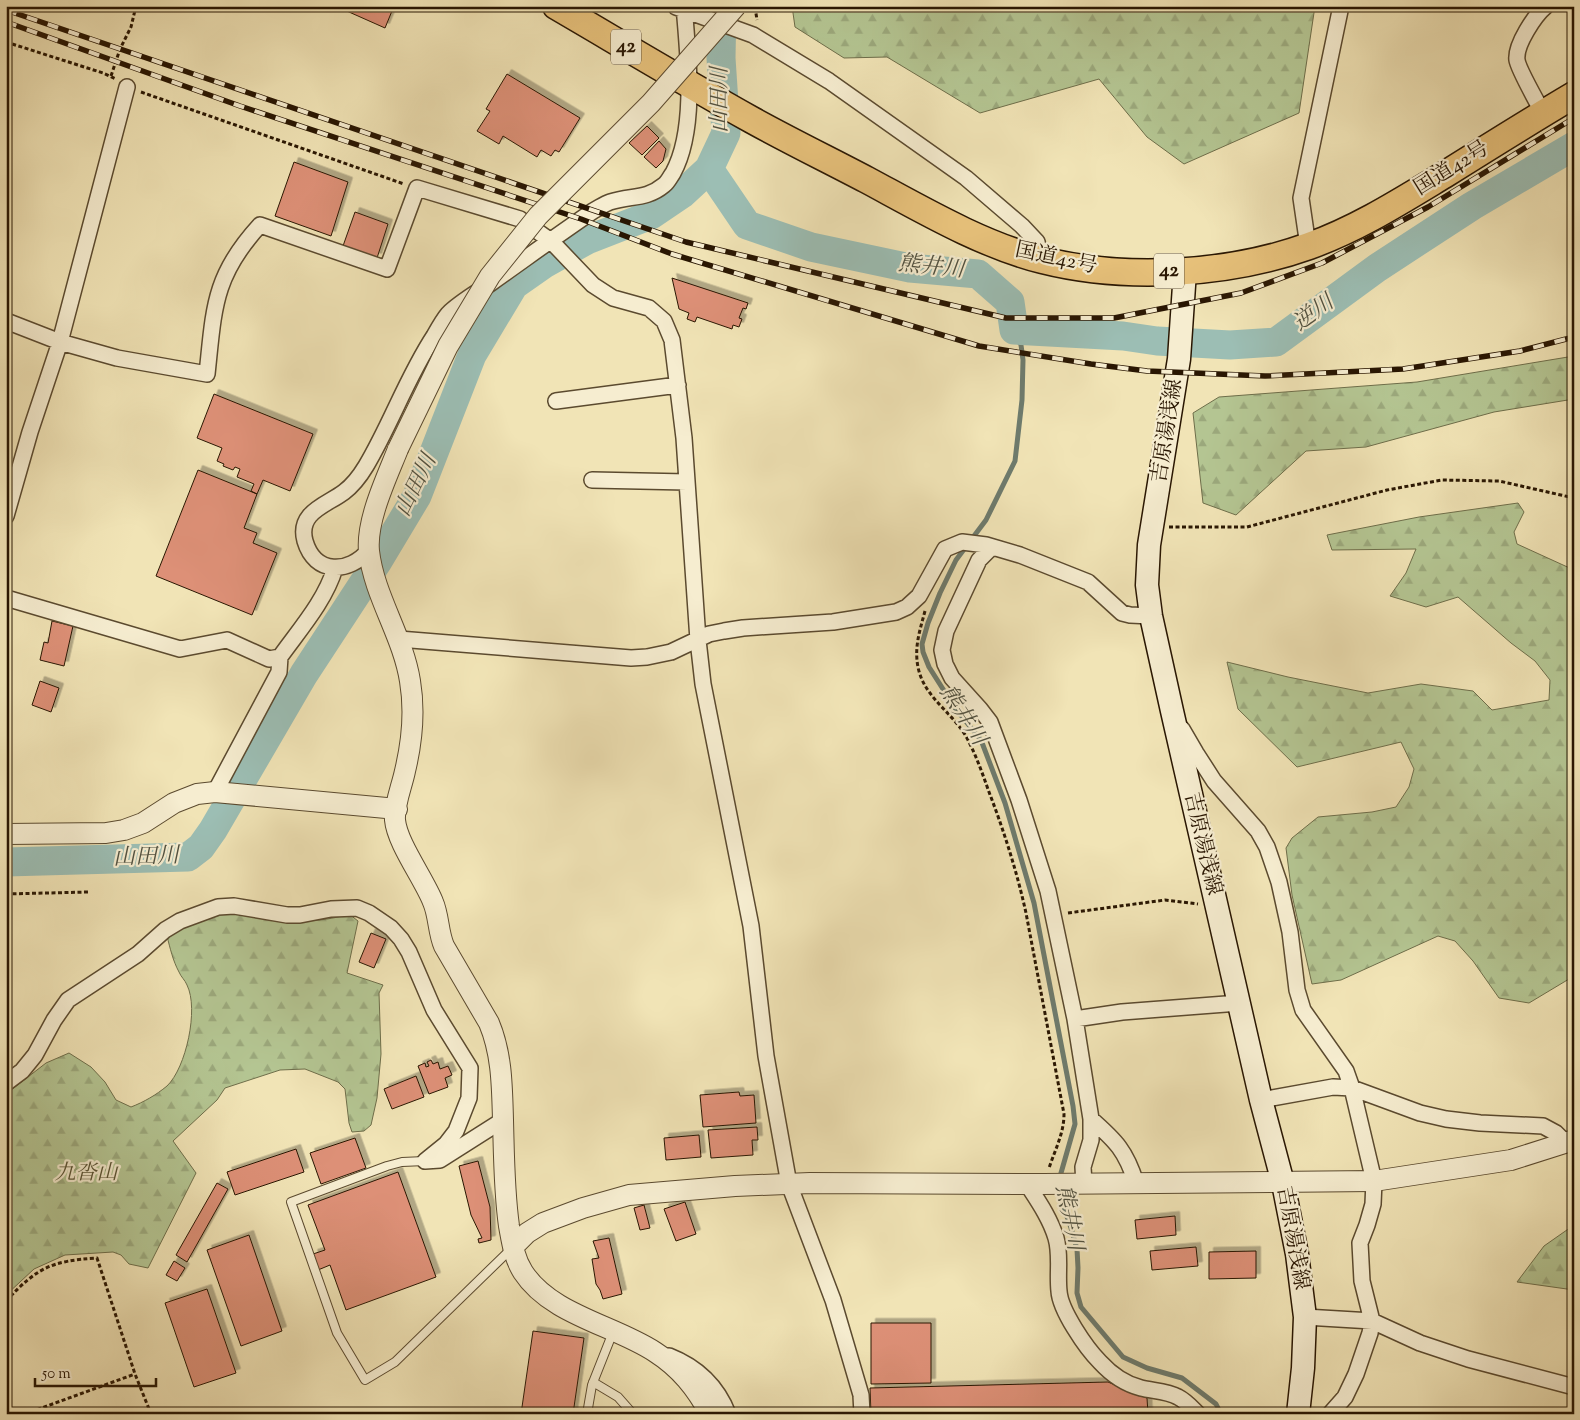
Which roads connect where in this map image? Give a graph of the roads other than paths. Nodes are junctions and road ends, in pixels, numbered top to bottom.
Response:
1 (556, 6) edge
2 (736, 6) edge
3 (1341, 6) edge
4 (1546, 6) edge
5 (681, 8) edge
6 (1533, 13) edge
7 (127, 86) road end
8 (692, 86) junction
9 (1574, 95) edge
10 (1543, 113) junction
11 (551, 241) junction
12 (1308, 246) junction
13 (1041, 260) junction
14 (1185, 270) junction
15 (6, 321) edge
16 (60, 342) junction
17 (678, 385) junction
18 (556, 401) dead end
19 (592, 480) dead end
20 (687, 482) junction
21 (6, 516) edge
22 (992, 547) junction
23 (369, 550) junction
24 (336, 568) junction
25 (6, 598) edge
26 (1151, 616) junction
27 (399, 639) junction
28 (698, 640) junction
29 (280, 657) junction
30 (1172, 712) junction
31 (215, 792) junction
32 (396, 809) junction
33 (6, 834) edge
34 (1239, 1003) junction
35 (1075, 1019) junction
36 (6, 1083) edge
37 (1352, 1088) junction
38 (1261, 1100) junction
39 (1091, 1119) junction
40 (503, 1120) junction
41 (1570, 1142) edge
42 (425, 1161) junction
43 (1374, 1181) junction
44 (1136, 1183) junction
45 (1283, 1183) junction
46 (789, 1184) junction
47 (1038, 1184) junction
48 (1079, 1184) junction
49 (512, 1247) junction
50 (1305, 1317) junction
51 (1372, 1321) junction
52 (614, 1331) junction
53 (653, 1351) junction
54 (593, 1382) junction
55 (1574, 1387) edge
56 (587, 1414) edge
57 (633, 1414) edge
58 (710, 1414) edge
59 (728, 1414) edge
60 (862, 1414) edge
61 (1198, 1414) edge
62 (1298, 1414) edge
63 (1330, 1414) edge

1 - 8 highway, 国道42号 / 42
2 - 23 street, bridge
3 - 12 street
4 - 6 street
5 - 8 street
5 - 13 street
6 - 10 street
7 - 16 street
8 - 11 street
8 - 13 highway, 国道42号 / 42
9 - 10 highway, 国道42号 / 42
10 - 12 highway, 国道42号 / 42
11 - 16 street
11 - 17 street
11 - 24 street
12 - 14 highway, 国道42号 / 42
13 - 14 highway, 国道42号 / 42
14 - 26 main road, 吉原湯浅線
15 - 16 street
16 - 21 street
17 - 18 street
17 - 20 street
19 - 20 street
20 - 28 street
22 - 26 street
22 - 28 street
22 - 35 street
23 - 24 street
23 - 27 street
24 - 29 street
25 - 29 street
26 - 30 main road, 吉原湯浅線
27 - 28 street
27 - 32 street
28 - 46 street
29 - 31 street
30 - 34 main road, 吉原湯浅線
30 - 37 street
31 - 32 street
31 - 33 street
32 - 40 street
34 - 35 street
34 - 38 main road, 吉原湯浅線
35 - 39 street
36 - 42 street
37 - 38 street
37 - 41 street
37 - 43 street
38 - 45 main road, 吉原湯浅線
39 - 44 street
39 - 48 street
40 - 42 street
40 - 49 street
41 - 43 street
42 - 49 lane
43 - 45 street
43 - 51 street
44 - 45 street
44 - 48 street
45 - 50 main road, 吉原湯浅線
46 - 47 street
46 - 49 street
46 - 60 street
47 - 48 street
47 - 61 street
49 - 52 street
50 - 51 street
50 - 62 main road, 吉原湯浅線
51 - 55 street
51 - 63 street
52 - 53 street
52 - 54 lane
53 - 58 street
53 - 59 street
54 - 56 lane
54 - 57 lane

